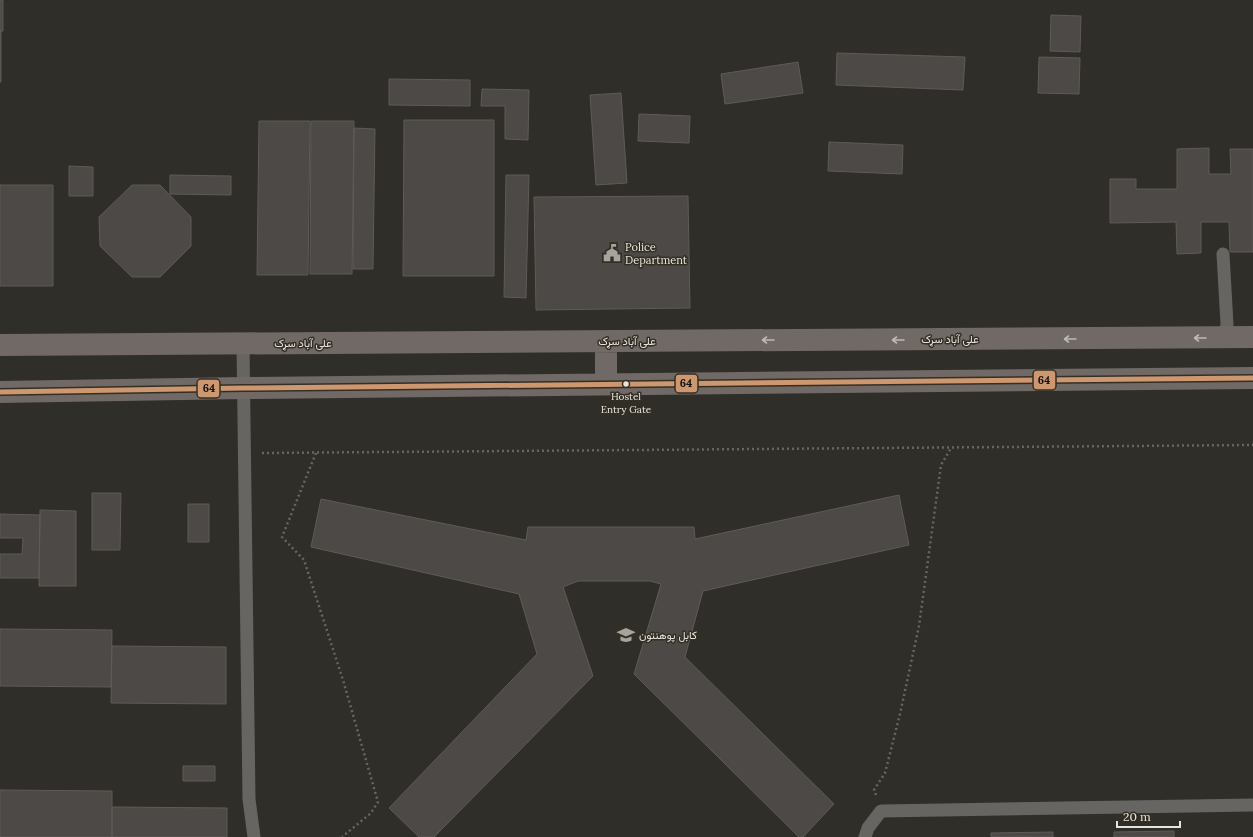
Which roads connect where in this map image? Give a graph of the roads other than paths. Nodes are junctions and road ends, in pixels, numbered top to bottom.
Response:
1 (1223, 254) dead end
2 (1253, 337) edge
3 (1225, 338) junction
4 (606, 342) junction
5 (243, 344) junction
6 (0, 345) edge
7 (1253, 378) edge
8 (606, 384) junction
9 (244, 388) junction
10 (0, 392) edge
11 (1253, 805) edge
12 (254, 837) edge
13 (865, 837) edge

1 - 3 lane
2 - 3 street, علی آباد سړک
3 -> 4 street, علی آباد سړک
4 - 5 street, علی آباد سړک
4 - 8 street
5 - 6 street, علی آباد سړک
5 - 9 lane
7 - 8 street
8 - 9 street
9 - 10 street
9 - 12 lane
11 - 13 lane

